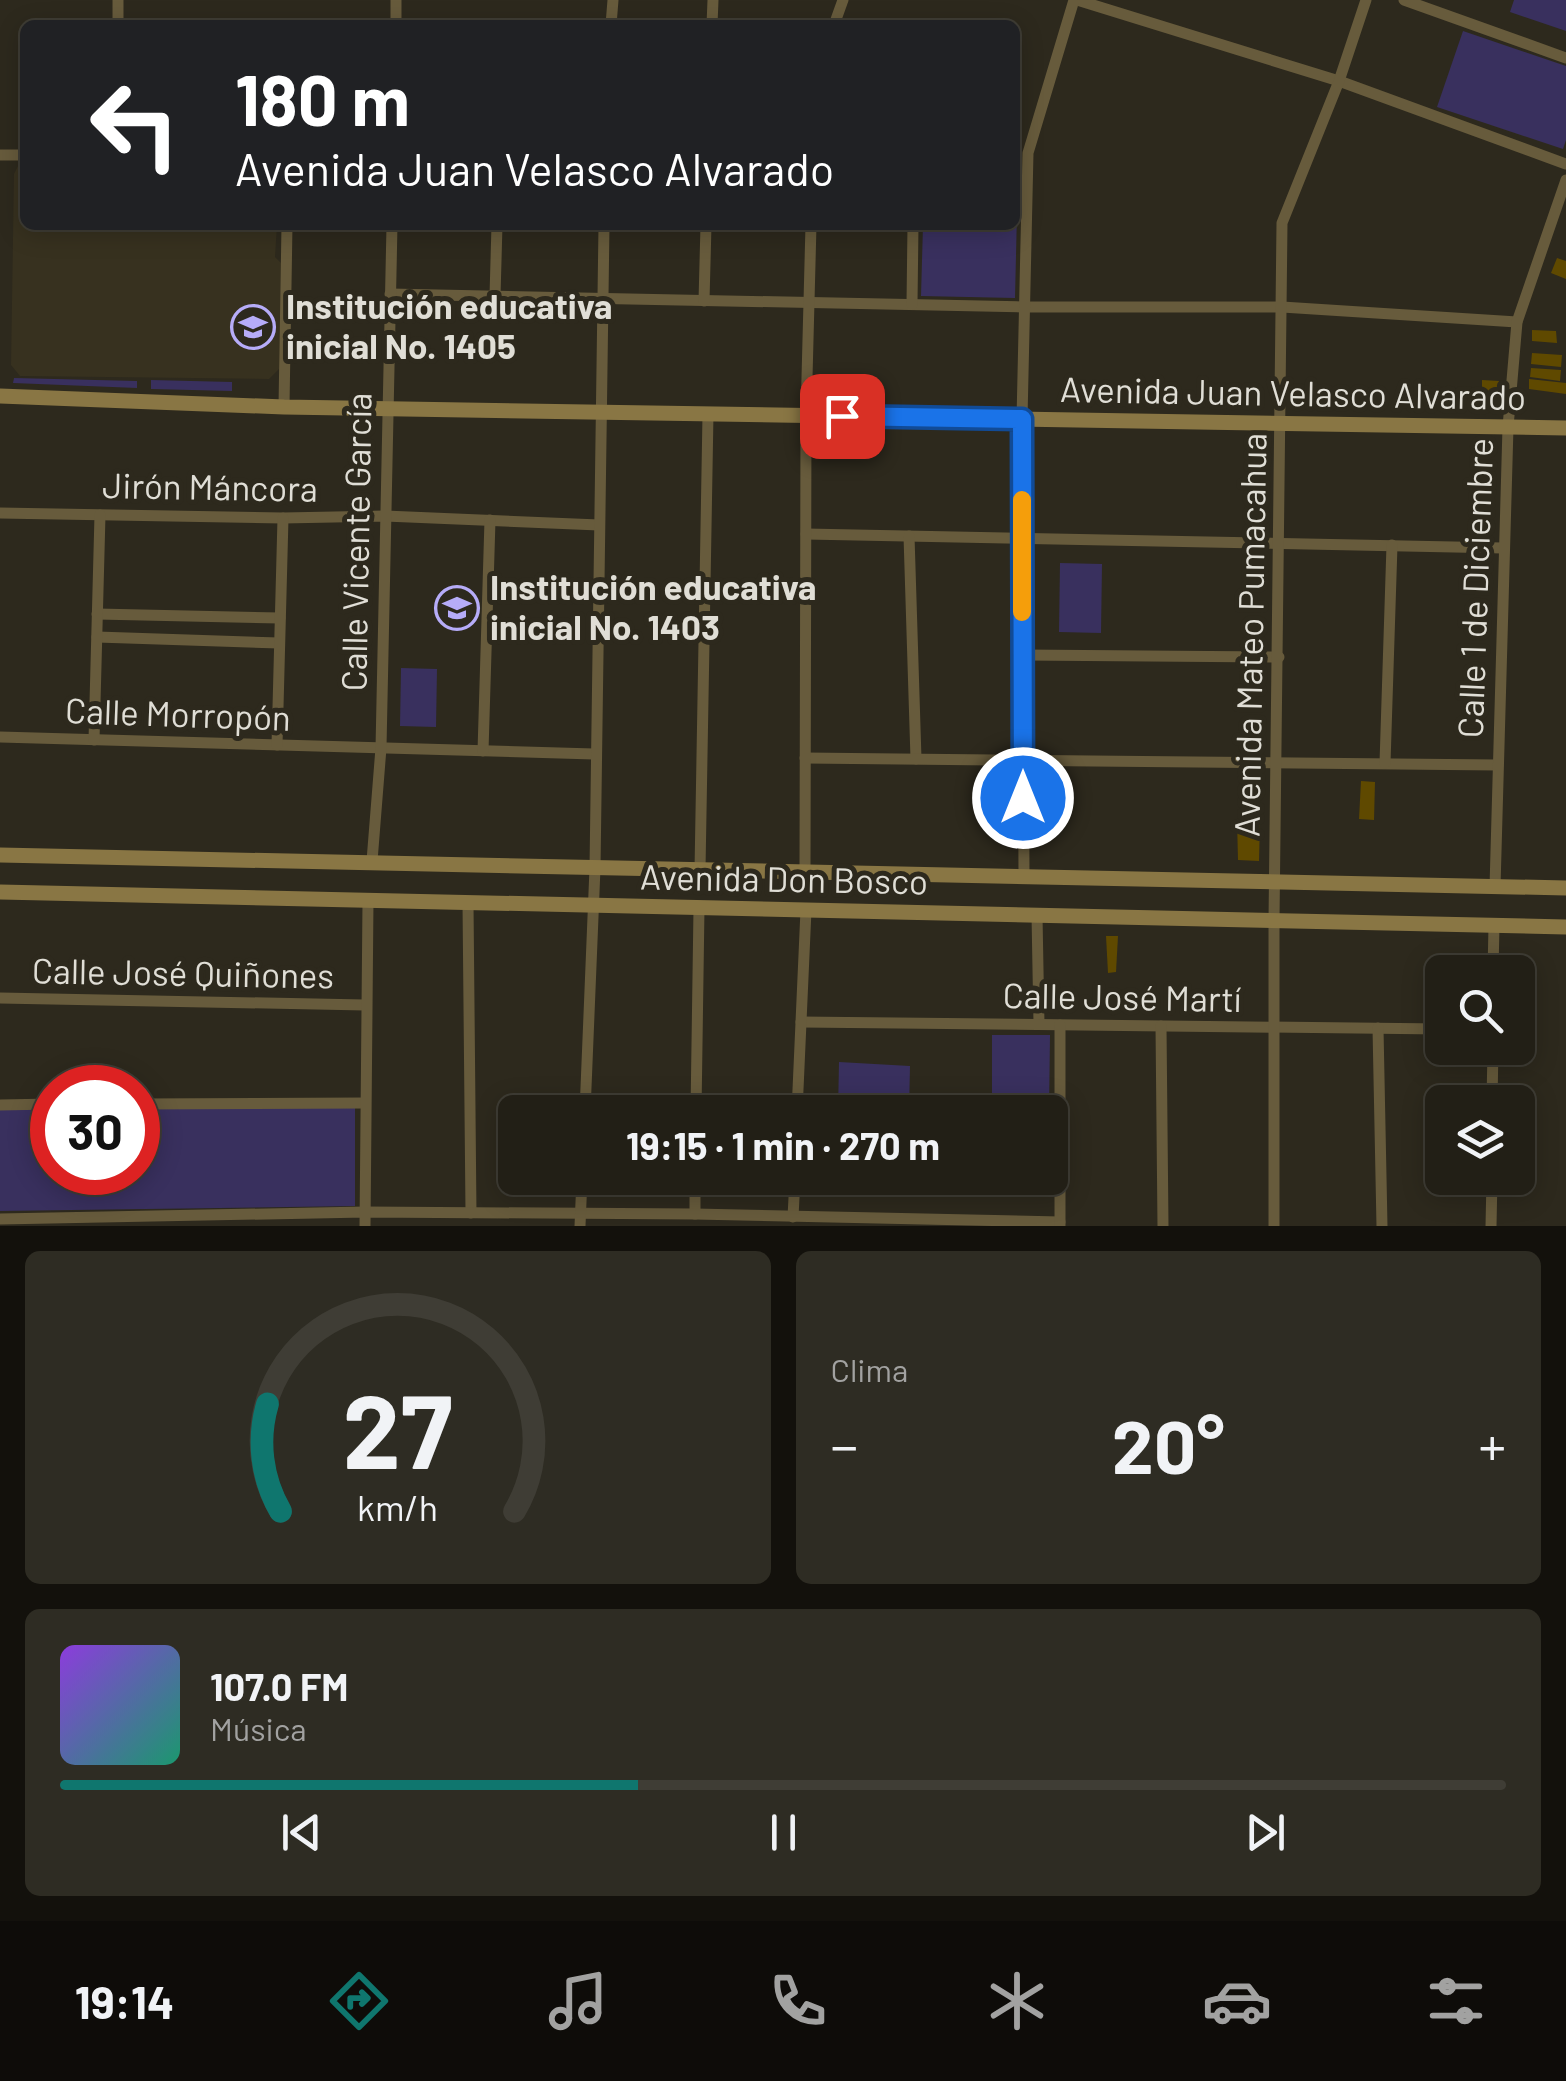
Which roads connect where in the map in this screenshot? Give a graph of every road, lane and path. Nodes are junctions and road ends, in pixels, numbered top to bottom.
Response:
1 (1076, 0) edge
2 (1366, 0) edge
3 (1404, 0) edge
4 (1566, 58) edge
5 (1339, 81) junction
6 (1021, 151) edge
7 (1566, 164) edge
8 (1566, 180) edge
9 (287, 230) edge
10 (392, 230) edge
11 (496, 230) edge
12 (604, 230) edge
13 (706, 230) edge
14 (811, 230) edge
15 (914, 230) edge
16 (390, 294) junction
17 (495, 296) junction
18 (603, 299) junction
19 (704, 301) junction
20 (809, 303) junction
21 (912, 304) junction
22 (1025, 307) junction
23 (1282, 307) junction
24 (1517, 322) junction
25 (0, 396) edge
26 (284, 406) junction
27 (388, 408) junction
28 (601, 412) junction
29 (708, 414) junction
30 (806, 416) junction
31 (1022, 419) junction
32 (1282, 424) junction
33 (1508, 427) junction
34 (1566, 428) edge
35 (0, 513) edge
36 (100, 515) junction
37 (386, 516) junction
38 (283, 518) junction
39 (490, 520) junction
40 (599, 525) junction
41 (806, 534) junction
42 (909, 536) junction
43 (1022, 538) junction
44 (1280, 542) junction
45 (1392, 546) junction
46 (1503, 548) junction
47 (97, 614) junction
48 (280, 618) junction
49 (96, 637) junction
50 (279, 643) junction
51 (1023, 654) junction
52 (1279, 657) junction
53 (0, 737) edge
54 (94, 740) junction
55 (277, 745) junction
56 (381, 748) junction
57 (483, 751) junction
58 (594, 754) junction
59 (805, 758) junction
60 (916, 759) junction
61 (1023, 759) junction
62 (1277, 761) junction
63 (1385, 763) junction
64 (1498, 765) junction
65 (0, 855) edge
66 (372, 860) junction
67 (594, 868) junction
68 (700, 870) junction
69 (805, 872) junction
70 (1024, 877) junction
71 (1276, 882) junction
72 (1495, 887) junction
73 (1566, 888) edge
74 (0, 892) edge
75 (368, 901) junction
76 (468, 903) junction
77 (592, 906) junction
78 (699, 908) junction
79 (806, 910) junction
80 (1037, 915) junction
81 (1274, 920) junction
82 (1494, 925) junction
83 (1566, 926) edge
84 (1494, 955) edge
85 (0, 998) edge
86 (365, 1005) junction
87 (801, 1022) junction
88 (1040, 1024) junction
89 (1060, 1024) junction
90 (1162, 1026) junction
91 (1275, 1027) junction
92 (1378, 1028) junction
93 (1425, 1029) edge
94 (585, 1095) edge
95 (696, 1095) edge
96 (799, 1095) edge
97 (365, 1103) junction
98 (0, 1104) edge
99 (30, 1104) edge
100 (160, 1104) edge
101 (582, 1195) edge
102 (695, 1195) edge
103 (794, 1195) edge
104 (1492, 1195) edge
105 (365, 1212) junction
106 (471, 1213) junction
107 (694, 1214) junction
108 (793, 1216) junction
109 (0, 1219) edge
110 (581, 1220) edge
111 (832, 1222) edge
112 (1060, 1224) edge
113 (365, 1226) edge
114 (1163, 1226) edge
115 (1274, 1226) edge
116 (1382, 1226) edge
117 (1491, 1226) edge

1 - 5 street
1 - 6 street
2 - 5 street, Avenida Mateo Pumacahua
3 - 4 street
5 - 7 street
5 - 23 street, Avenida Mateo Pumacahua
6 - 22 street
8 - 24 street, Calle 1 de Diciembre
9 - 26 street
10 - 16 street, Calle Vicente García
11 - 17 street
12 - 18 street
13 - 19 street
14 - 20 street
15 - 21 street
16 - 17 street
16 - 27 street, Calle Vicente García
17 - 18 street
18 - 19 street
18 - 28 street
19 - 20 street
20 - 21 street
20 - 30 street
21 - 22 street
22 - 23 street
22 - 31 street
23 - 24 street
23 - 32 street, Avenida Mateo Pumacahua
24 - 33 street, Calle 1 de Diciembre
25 - 26 street, Avenida Juan Velasco Alvarado
26 - 27 street, Avenida Juan Velasco Alvarado
27 - 28 street, Avenida Juan Velasco Alvarado
27 - 37 street, Calle Vicente García
28 - 29 street, Avenida Juan Velasco Alvarado
28 - 40 street
29 - 30 street, Avenida Juan Velasco Alvarado
29 - 68 street
30 - 31 street, Avenida Juan Velasco Alvarado
30 - 41 street
31 - 32 street, Avenida Juan Velasco Alvarado
31 - 43 street
32 - 33 street, Avenida Juan Velasco Alvarado
32 - 44 street, Avenida Mateo Pumacahua
33 - 34 street, Avenida Juan Velasco Alvarado
33 - 46 street, Calle 1 de Diciembre
35 - 36 street, Jirón Máncora
36 - 38 street, Jirón Máncora
36 - 47 street
37 - 38 street, Jirón Máncora
37 - 39 street, Jirón Máncora
37 - 56 street, Calle Vicente García
38 - 48 street
39 - 40 street, Jirón Máncora
39 - 57 street
40 - 58 street
41 - 42 street
41 - 59 street
42 - 43 street
42 - 60 street
43 - 44 street
43 - 51 street
44 - 45 street
44 - 52 street, Avenida Mateo Pumacahua
45 - 46 street
45 - 63 street
46 - 64 street, Calle 1 de Diciembre
47 - 48 street
47 - 49 street
48 - 50 street
49 - 50 street
49 - 54 street
50 - 55 street
51 - 52 street
51 - 61 street
52 - 62 street, Avenida Mateo Pumacahua
53 - 54 street, Calle Morropón
54 - 55 street, Calle Morropón
55 - 56 street, Calle Morropón
56 - 57 street, Calle Morropón
56 - 66 street, Calle Vicente García
57 - 58 street, Calle Morropón
58 - 67 street
59 - 60 street
59 - 69 street
60 - 61 street
61 - 62 street
61 - 70 street
62 - 63 street
62 - 71 street, Avenida Mateo Pumacahua
63 - 64 street
64 - 72 street, Calle 1 de Diciembre
65 - 66 street, Avenida Don Bosco
66 - 67 street, Avenida Don Bosco
67 - 68 street, Avenida Don Bosco
67 - 77 street
68 - 69 street, Avenida Don Bosco
69 - 70 street, Avenida Don Bosco
70 - 71 street, Avenida Don Bosco
71 - 72 street, Avenida Don Bosco
71 - 81 street, Avenida Mateo Pumacahua
72 - 73 street, Avenida Don Bosco
74 - 75 street, Avenida Don Bosco
75 - 76 street, Avenida Don Bosco
75 - 86 street
76 - 77 street, Avenida Don Bosco
76 - 106 street
77 - 78 street, Avenida Don Bosco
77 - 94 street
78 - 79 street, Avenida Don Bosco
78 - 95 street
79 - 80 street, Avenida Don Bosco
79 - 87 street
80 - 81 street, Avenida Don Bosco
80 - 88 street
81 - 82 street, Avenida Don Bosco
81 - 91 street, Avenida Mateo Pumacahua
82 - 83 street, Avenida Don Bosco
82 - 84 street
85 - 86 street, Calle José Quiñones
86 - 97 street
87 - 88 street, Calle José Martí
87 - 96 street
88 - 89 street, Calle José Martí
89 - 90 street, Calle José Martí
89 - 112 street
90 - 91 street, Calle José Martí
90 - 114 street
91 - 92 street, Calle José Martí
91 - 115 street, Avenida Mateo Pumacahua
92 - 93 street, Calle José Martí
92 - 116 street
97 - 100 street
97 - 105 street
98 - 99 street
101 - 110 street
102 - 107 street
103 - 108 street
104 - 117 street
105 - 106 street
105 - 109 street
105 - 113 street
106 - 110 street
107 - 108 street
107 - 110 street
108 - 111 street
111 - 112 street

